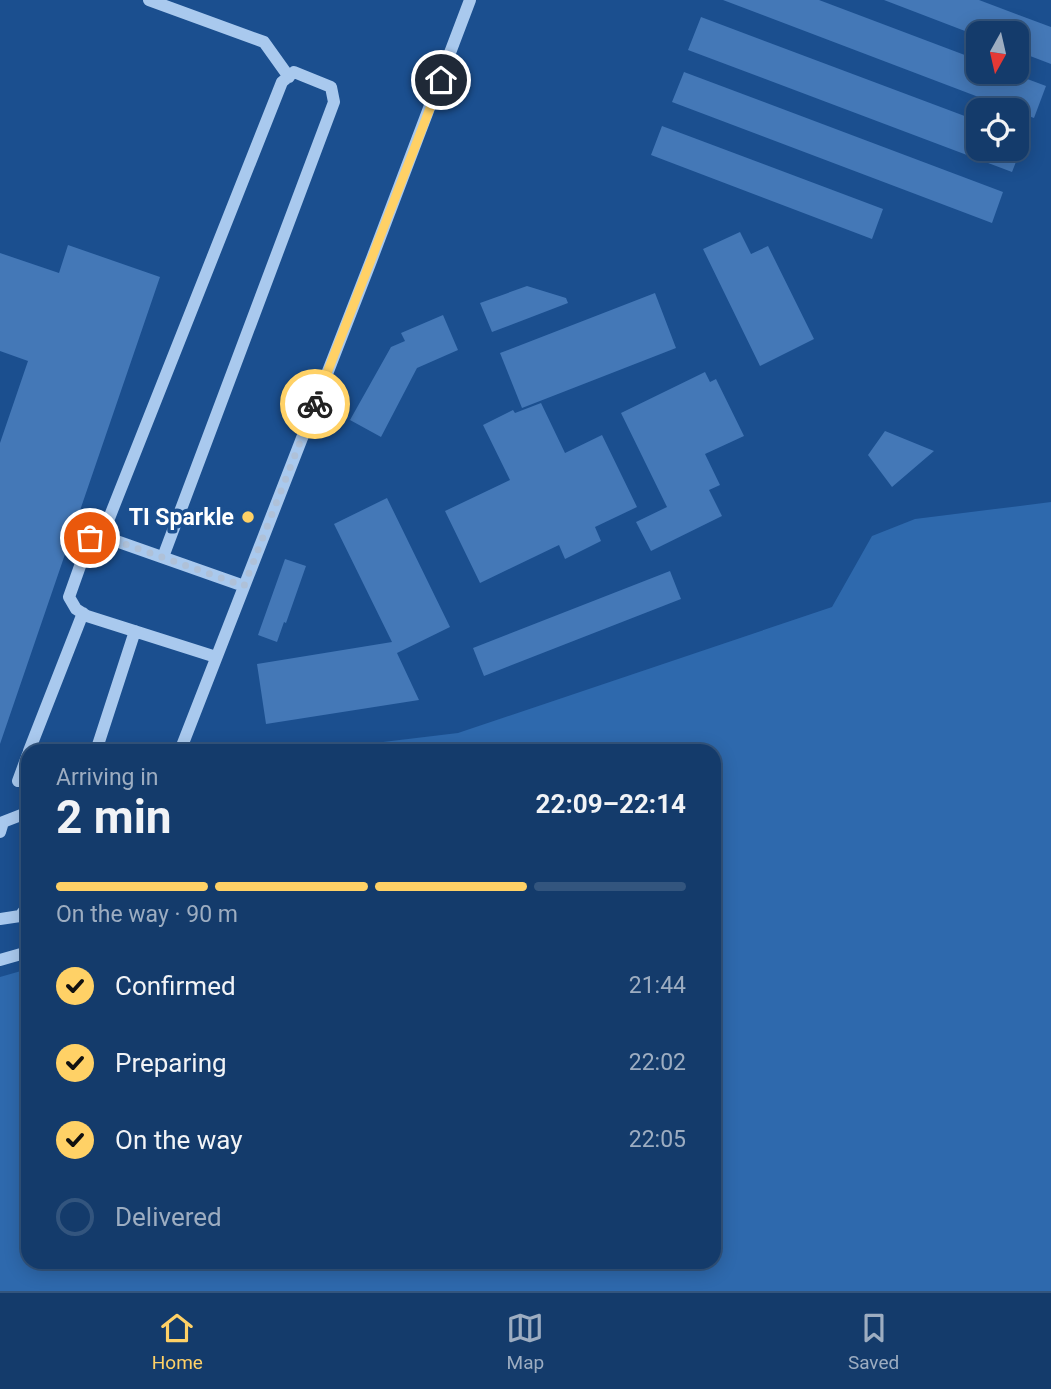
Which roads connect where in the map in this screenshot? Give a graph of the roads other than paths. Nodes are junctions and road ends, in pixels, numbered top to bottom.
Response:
1 (149, 0) edge
2 (470, 0) edge
3 (289, 77) junction
4 (102, 536) junction
5 (163, 557) junction
6 (244, 586) junction
7 (83, 613) junction
8 (135, 631) junction
9 (216, 657) junction
10 (32, 744) edge
11 (98, 744) edge
12 (183, 744) edge
13 (21, 773) edge
14 (18, 781) dead end
15 (21, 815) edge
16 (0, 832) edge
17 (21, 915) edge
18 (0, 919) edge
19 (21, 954) edge
20 (0, 960) edge

1 - 3 street
2 - 6 street
3 - 4 street
3 - 5 street
4 - 5 street
4 - 7 street
5 - 6 street
6 - 9 street
7 - 8 street
7 - 10 street
8 - 9 street
8 - 11 street
9 - 12 street
13 - 14 street
15 - 16 street
17 - 18 street
19 - 20 street

